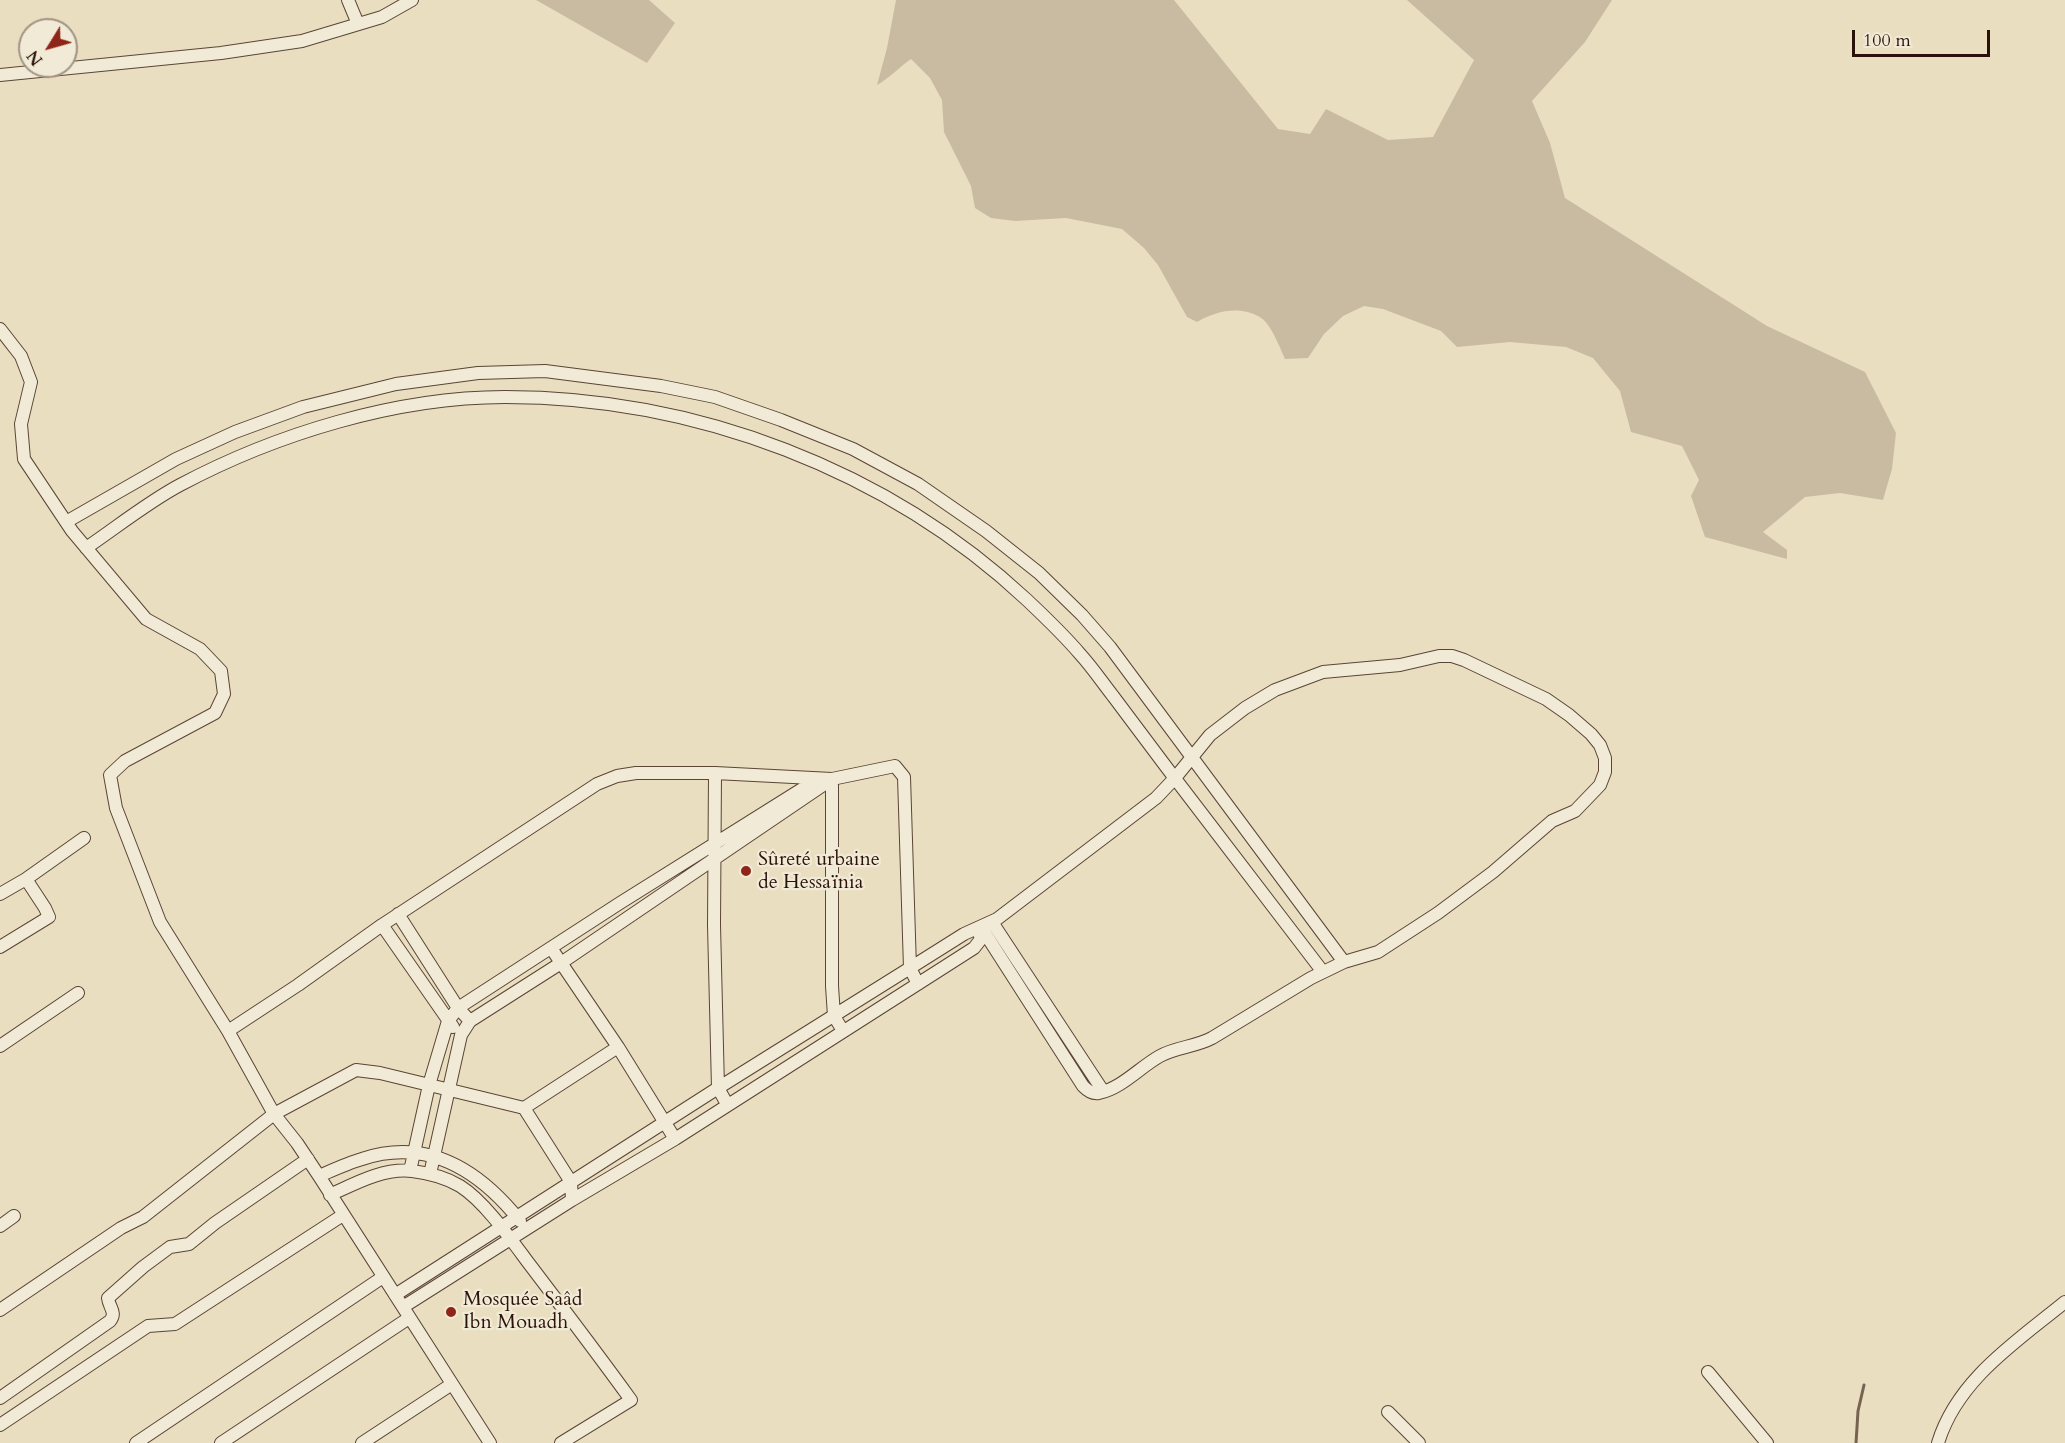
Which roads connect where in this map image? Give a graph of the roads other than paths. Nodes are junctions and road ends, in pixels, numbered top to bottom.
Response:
1 (348, 0) edge
2 (412, 0) edge
3 (358, 24) junction
4 (0, 75) edge
5 (0, 329) edge
6 (66, 522) junction
7 (86, 548) junction
8 (1191, 757) junction
9 (715, 774) junction
10 (1175, 778) junction
11 (824, 781) junction
12 (84, 838) dead end
13 (715, 844) junction
14 (715, 859) junction
15 (26, 879) junction
16 (0, 894) edge
17 (398, 914) junction
18 (382, 925) junction
19 (984, 926) junction
20 (0, 947) edge
21 (551, 948) junction
22 (1344, 962) junction
23 (561, 963) junction
24 (910, 968) junction
25 (1323, 972) junction
26 (918, 984) junction
27 (78, 993) dead end
28 (458, 1008) junction
29 (834, 1016) junction
30 (448, 1021) junction
31 (470, 1021) junction
32 (228, 1031) junction
33 (843, 1031) junction
34 (460, 1035) junction
35 (0, 1046) edge
36 (618, 1047) junction
37 (429, 1085) junction
38 (718, 1088) junction
39 (448, 1090) junction
40 (728, 1104) junction
41 (524, 1108) junction
42 (274, 1114) junction
43 (665, 1121) junction
44 (675, 1139) junction
45 (415, 1152) junction
46 (434, 1156) junction
47 (308, 1159) junction
48 (410, 1171) junction
49 (430, 1174) junction
50 (319, 1176) junction
51 (571, 1182) junction
52 (330, 1195) junction
53 (572, 1200) junction
54 (343, 1215) junction
55 (14, 1216) dead end
56 (516, 1217) junction
57 (0, 1226) edge
58 (501, 1227) junction
59 (526, 1229) junction
60 (511, 1239) junction
61 (383, 1277) junction
62 (395, 1295) junction
63 (2065, 1302) edge
64 (0, 1310) edge
65 (406, 1312) junction
66 (1708, 1372) dead end
67 (452, 1384) junction
68 (0, 1398) edge
69 (1388, 1412) dead end
70 (0, 1425) edge
71 (135, 1443) edge
72 (221, 1443) edge
73 (362, 1443) edge
74 (490, 1443) edge
75 (561, 1443) edge
76 (1419, 1443) edge
77 (1767, 1443) edge
78 (1938, 1443) edge

1 - 3 street
2 - 3 street
3 - 4 street
5 - 6 street
6 - 7 street
6 - 8 street
7 - 10 street
7 - 32 street
8 - 10 street
8 - 22 street
8 - 22 street
9 - 11 street
9 - 13 street
9 - 17 street
10 - 19 street
10 - 25 street
11 - 13 street
11 - 14 street
11 - 24 street
11 - 29 street
12 - 15 street
13 - 14 street
13 - 21 street
14 - 23 street
14 - 38 street
15 - 16 street
15 - 20 street
17 - 18 street
17 - 28 street
18 - 30 street
18 - 32 street
19 - 24 street
19 - 25 street
19 - 26 street
21 - 23 street
21 - 28 street
22 - 25 street
23 - 31 street
23 - 36 street
24 - 26 street
24 - 29 street
26 - 33 street
27 - 35 street
28 - 30 street
28 - 31 street
29 - 33 street
29 - 38 street
30 - 34 street
30 - 37 street
31 - 34 street
32 - 42 street
33 - 40 street
34 - 39 street
36 - 41 street
36 - 43 street
37 - 39 street
37 - 42 street
37 - 45 street
38 - 40 street
38 - 43 street
39 - 41 street
39 - 46 street
40 - 44 street
41 - 51 street
42 - 47 street
42 - 64 street
43 - 44 street
43 - 51 street
44 - 53 street
45 - 46 street
45 - 48 street
45 - 50 street
46 - 49 street
46 - 56 street
47 - 50 street
47 - 68 street
48 - 49 street
48 - 52 street
49 - 58 street
50 - 52 street
51 - 53 street
51 - 56 street
52 - 54 street
53 - 59 street
54 - 61 street
54 - 70 street
55 - 57 street
56 - 58 street
56 - 59 street
58 - 60 street
58 - 62 street
59 - 60 street
60 - 65 street
60 - 75 street
61 - 62 street
61 - 71 street
62 - 65 street
63 - 78 street
65 - 67 street
65 - 72 street
66 - 77 street
67 - 73 street
67 - 74 street
69 - 76 street

